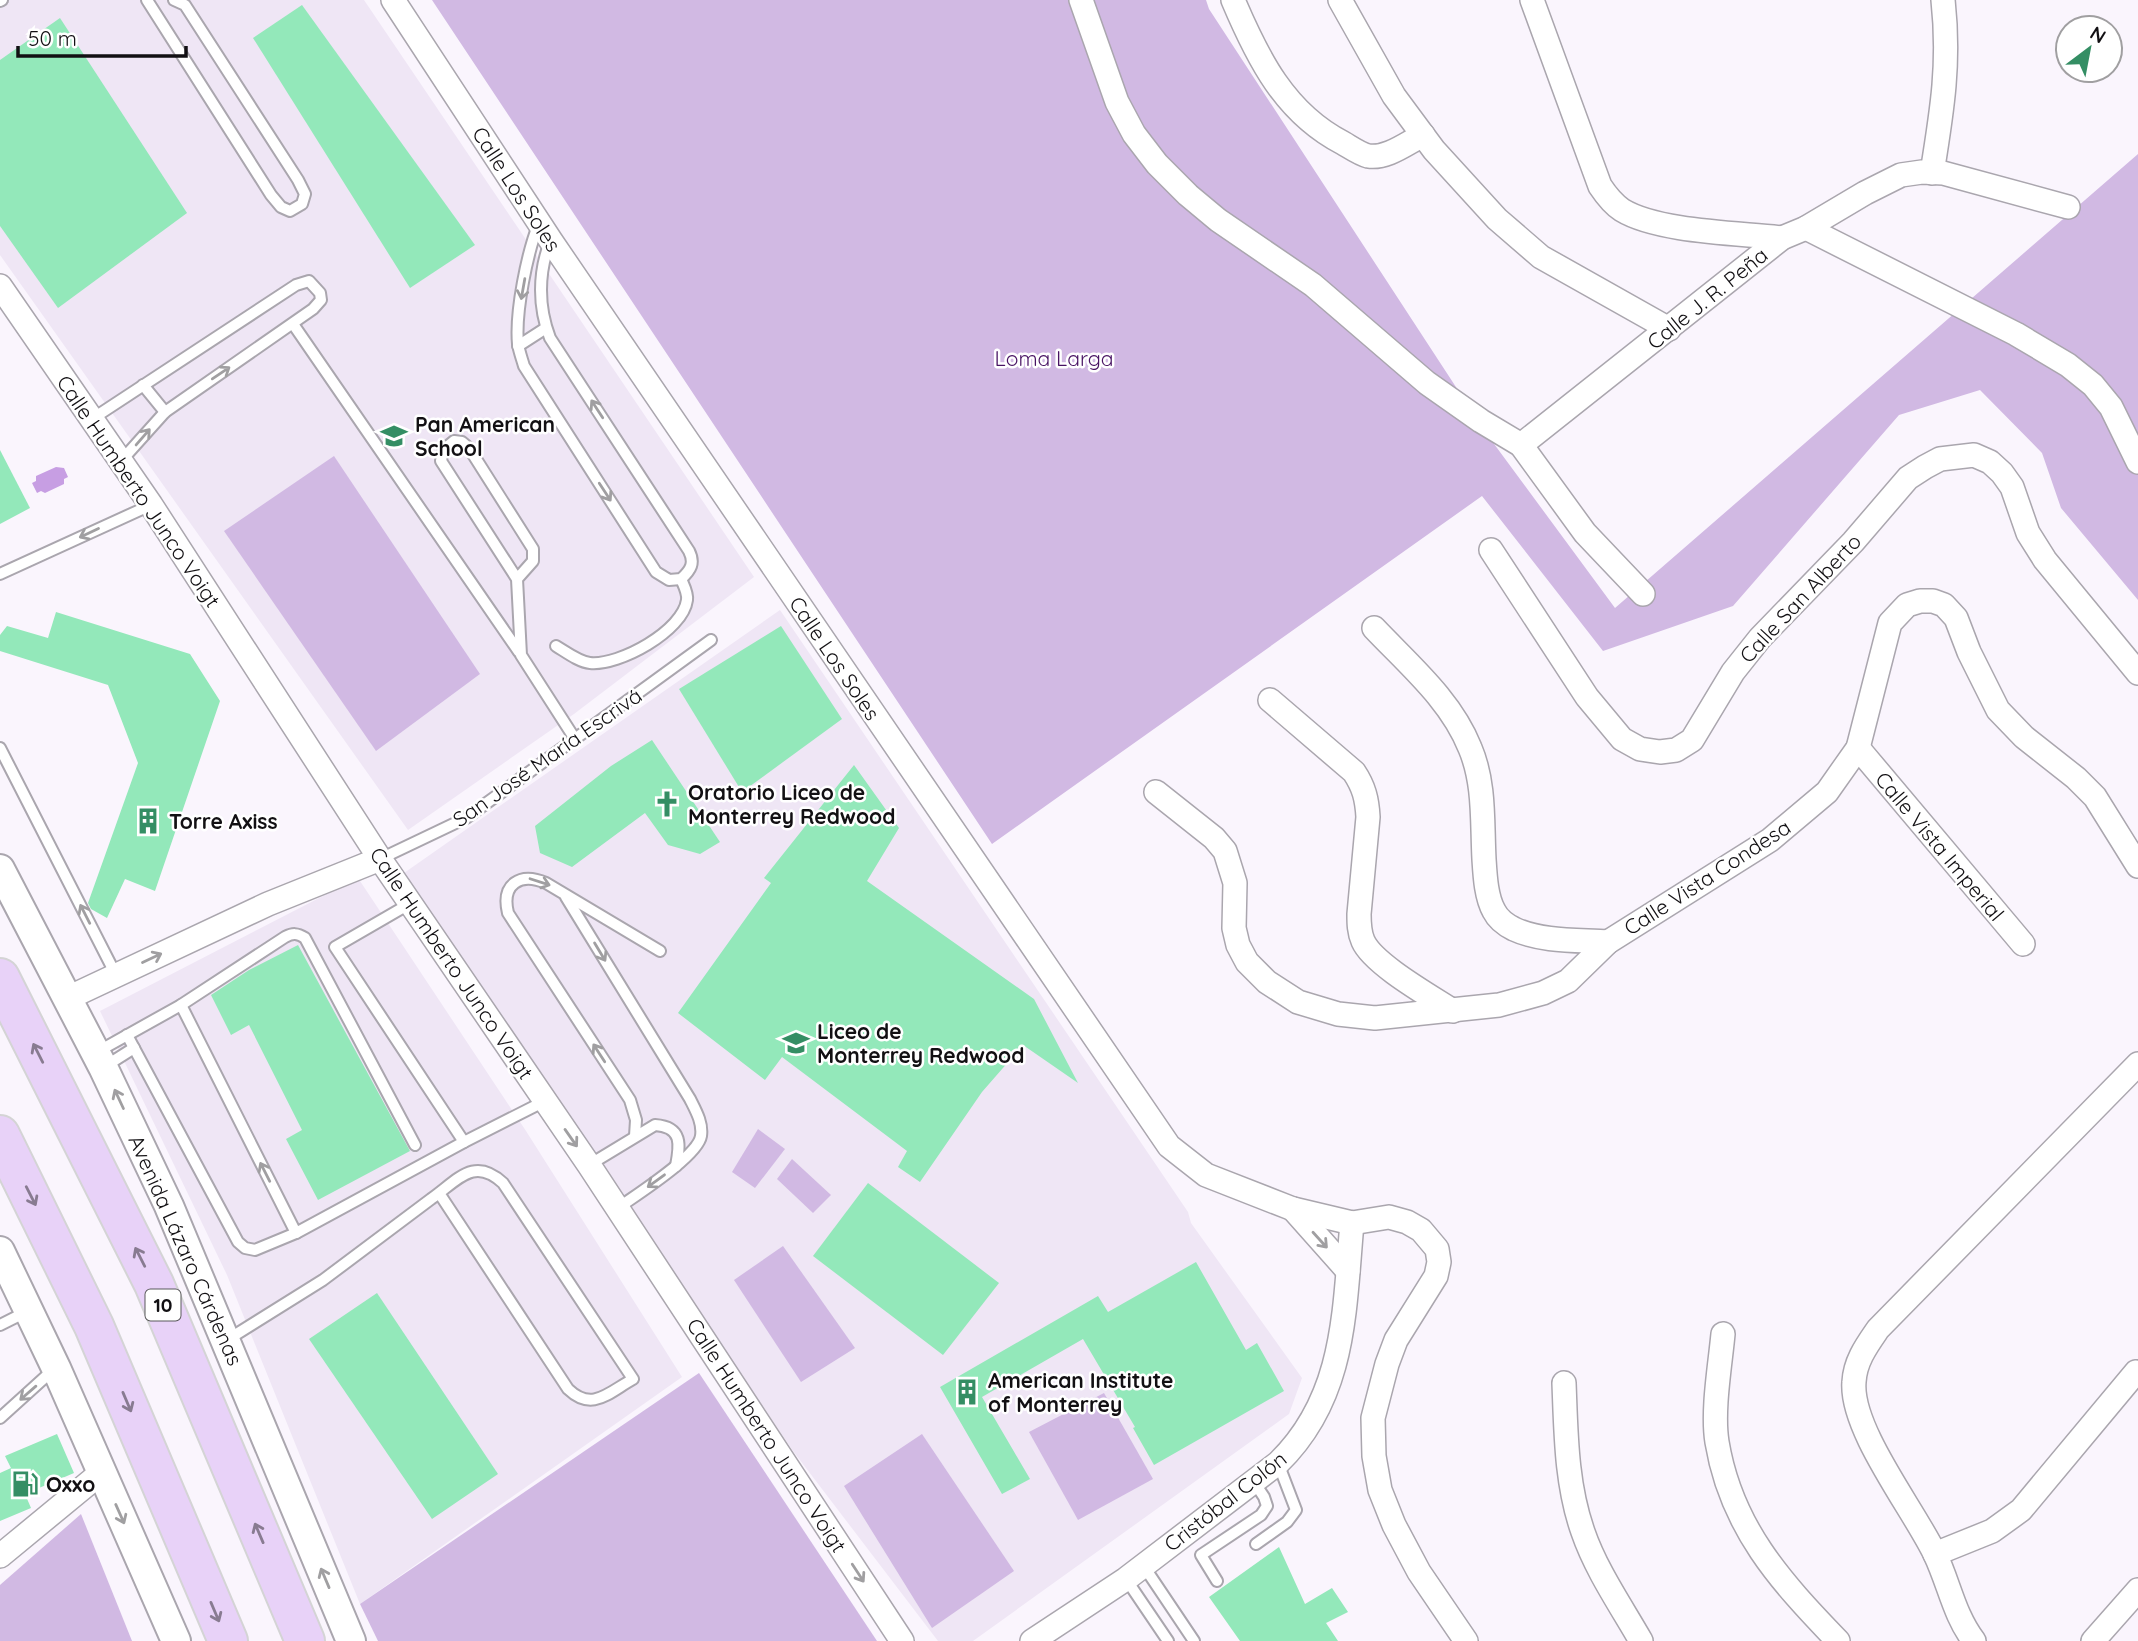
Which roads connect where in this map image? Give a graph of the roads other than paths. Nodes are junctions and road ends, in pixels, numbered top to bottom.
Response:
1 (146, 0) edge
2 (174, 0) edge
3 (393, 0) edge
4 (1081, 0) edge
5 (1233, 0) edge
6 (1340, 0) edge
7 (1532, 0) edge
8 (1943, 0) edge
9 (1423, 135) junction
10 (1932, 173) junction
11 (2068, 207) dead end
12 (1806, 228) junction
13 (545, 232) junction
14 (1782, 238) junction
15 (0, 286) edge
16 (293, 324) junction
17 (546, 328) junction
18 (1669, 329) junction
19 (518, 346) junction
20 (143, 386) junction
21 (164, 412) junction
22 (92, 419) junction
23 (1521, 445) junction
24 (121, 461) junction
25 (2138, 462) edge
26 (151, 505) junction
27 (1492, 550) dead end
28 (0, 575) edge
29 (517, 579) junction
30 (681, 579) junction
31 (1643, 594) dead end
32 (1374, 628) dead end
33 (711, 640) dead end
34 (556, 646) dead end
35 (521, 655) junction
36 (2138, 673) edge
37 (1270, 700) dead end
38 (575, 739) junction
39 (0, 748) edge
40 (1858, 748) junction
41 (1156, 792) dead end
42 (380, 859) junction
43 (2138, 866) edge
44 (0, 869) edge
45 (565, 894) junction
46 (411, 903) junction
47 (1608, 942) junction
48 (2023, 944) dead end
49 (660, 951) dead end
50 (116, 975) junction
51 (0, 978) edge
52 (68, 999) junction
53 (181, 1005) junction
54 (1453, 1011) junction
55 (127, 1035) junction
56 (134, 1048) junction
57 (99, 1060) junction
58 (2138, 1064) edge
59 (545, 1101) junction
60 (0, 1135) edge
61 (635, 1136) junction
62 (464, 1142) junction
63 (415, 1145) dead end
64 (589, 1164) junction
65 (676, 1166) junction
66 (439, 1194) junction
67 (618, 1208) junction
68 (1293, 1209) junction
69 (1352, 1223) junction
70 (296, 1233) junction
71 (0, 1251) edge
72 (1348, 1271) junction
73 (28, 1311) junction
74 (0, 1325) edge
75 (1723, 1334) dead end
76 (227, 1340) junction
77 (55, 1368) junction
78 (2136, 1372) dead end
79 (1564, 1383) dead end
80 (0, 1418) edge
81 (1278, 1463) junction
82 (102, 1472) junction
83 (1254, 1482) junction
84 (1256, 1544) dead end
85 (1936, 1554) junction
86 (0, 1556) edge
87 (1134, 1572) junction
88 (1217, 1581) dead end
89 (2138, 1590) edge
90 (884, 1612) junction
91 (176, 1641) edge
92 (228, 1641) edge
93 (304, 1641) edge
94 (351, 1641) edge
95 (902, 1641) edge
96 (911, 1641) edge
97 (1031, 1641) edge
98 (1168, 1641) edge
99 (1194, 1641) edge
100 (1466, 1641) edge
101 (1641, 1641) edge
102 (1838, 1641) edge
103 (1974, 1641) edge
104 (2093, 1641) edge

1 - 2 lane
3 - 13 street, Calle Los Soles
4 - 23 street
5 - 9 street
6 - 9 street
7 - 14 street, Calle J. R. Peña
8 - 10 street
9 - 18 street
10 - 11 street
10 - 12 street
12 - 14 street
12 - 25 street
13 - 17 lane
13 -> 19 lane
13 - 68 street, Calle Los Soles
14 - 18 street, Calle J. R. Peña
15 - 22 street, Calle Humberto Junco Voigt
16 - 20 lane
21 -> 16 lane
16 - 35 lane
17 - 19 lane
30 -> 17 lane
18 - 23 street, Calle J. R. Peña
19 -> 30 lane
20 - 21 lane
20 - 22 lane
24 -> 21 lane
22 - 24 street, Calle Humberto Junco Voigt
23 - 31 street
24 - 26 street, Calle Humberto Junco Voigt
26 -> 28 lane
26 - 42 street, Calle Humberto Junco Voigt
27 - 36 street, Calle San Alberto
29 - 29 lane
29 - 35 lane
30 - 34 lane
32 - 47 street
33 - 38 lane, San José María Escrivá
35 - 38 lane
37 - 54 street
38 - 42 lane, San José María Escrivá
50 -> 39 lane
40 - 43 street, Calle Vista Condesa
40 - 47 street, Calle Vista Condesa
40 - 48 street, Calle Vista Imperial
41 - 54 street, Calle Vista Condesa
42 - 46 street, Calle Humberto Junco Voigt
50 -> 42 street, San José María Escrivá
44 - 52 street, Avenida Lázaro Cárdenas
45 - 49 lane
61 -> 45 lane
45 -> 65 lane
46 - 59 street, Calle Humberto Junco Voigt
46 - 62 lane
47 - 54 street, Calle Vista Condesa
50 - 52 street, San José María Escrivá
93 -> 51 highway, Avenida Lázaro Cárdenas / 10
52 - 57 street, Avenida Lázaro Cárdenas
53 - 55 lane
53 - 63 lane
70 -> 53 lane
55 - 56 lane
55 - 57 lane
56 - 57 lane
56 - 70 lane
76 -> 57 street, Avenida Lázaro Cárdenas
58 - 85 street
59 - 62 lane
59 -> 64 street, Calle Humberto Junco Voigt
60 -> 92 highway
61 - 64 lane
61 - 65 lane
62 - 70 lane
64 - 67 street, Calle Humberto Junco Voigt
65 -> 67 lane
66 - 66 lane
66 - 76 lane
67 -> 90 street, Calle Humberto Junco Voigt
68 - 69 street, Calle Los Soles
68 -> 72 street
69 - 72 street, Cristóbal Colón
69 - 100 street
71 - 73 street
72 - 81 street, Cristóbal Colón
73 - 74 lane
73 - 77 street
75 - 102 street
94 -> 76 street, Avenida Lázaro Cárdenas
77 -> 80 lane
77 - 82 street
78 - 85 street
79 - 101 street
81 - 83 street, Cristóbal Colón
81 - 84 lane
82 - 86 street
82 -> 91 street
83 - 87 street, Cristóbal Colón
83 - 88 lane
85 - 103 street
87 - 97 street, Cristóbal Colón
87 - 98 lane
87 - 99 lane
89 - 104 street
90 - 95 street, Calle Humberto Junco Voigt
90 - 96 street

